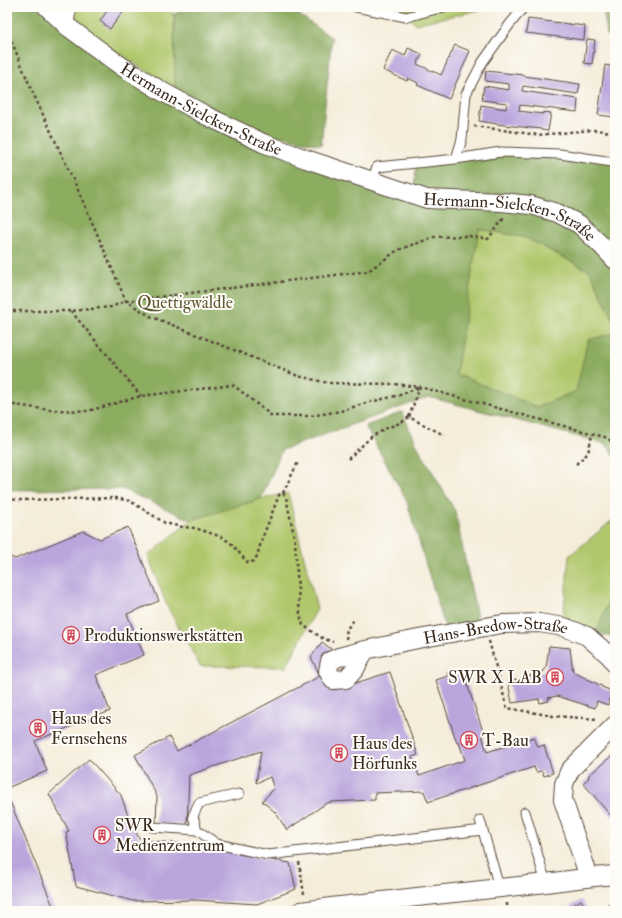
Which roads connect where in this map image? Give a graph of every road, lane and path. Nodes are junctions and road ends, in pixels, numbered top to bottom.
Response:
1 (47, 7) edge
2 (72, 7) edge
3 (356, 7) edge
4 (444, 7) edge
5 (524, 7) edge
6 (68, 27) junction
7 (7, 30) edge
8 (463, 125) junction
9 (615, 132) edge
10 (456, 159) junction
11 (612, 162) dead end
12 (372, 180) junction
13 (505, 216) dead end
14 (615, 260) edge
15 (126, 301) junction
16 (7, 311) edge
17 (71, 311) junction
18 (420, 387) junction
19 (141, 396) junction
20 (7, 404) edge
21 (409, 417) junction
22 (444, 435) dead end
23 (592, 435) junction
24 (615, 446) edge
25 (348, 459) dead end
26 (298, 462) dead end
27 (576, 464) dead end
28 (283, 493) junction
29 (7, 499) edge
30 (354, 620) dead end
31 (485, 627) junction
32 (338, 642) dead end
33 (342, 643) dead end
34 (365, 650) dead end
35 (615, 664) edge
36 (607, 722) edge
37 (239, 794) dead end
38 (525, 812) dead end
39 (480, 820) dead end
40 (152, 828) dead end
41 (197, 830) junction
42 (483, 830) junction
43 (297, 852) junction
44 (615, 875) edge
45 (589, 877) junction
46 (546, 883) junction
47 (499, 887) junction
48 (615, 905) edge
49 (303, 911) edge
50 (609, 911) edge

1 - 6 street, Hermann-Sielcken-Straße
2 - 6 lane
3 - 4 lane
5 - 8 lane
6 - 12 street, Hermann-Sielcken-Straße
7 - 15 path
8 - 9 path
8 - 10 lane
10 - 11 lane, Hermann-Sielcken-Straße
10 - 12 lane, Hermann-Sielcken-Straße
12 - 14 street, Hermann-Sielcken-Straße
13 - 15 path
15 - 17 path
15 - 18 path
16 - 17 path
17 - 19 path
18 - 19 path
18 - 21 path
18 - 23 path
19 - 20 path
21 - 22 path
21 - 25 path
23 - 24 path
23 - 27 path
26 - 28 path
28 - 29 path
28 - 32 path
30 - 33 path
31 - 34 street, Hans-Bredow-Straße
31 - 35 street, Hans-Bredow-Straße
31 - 36 path
36 - 45 street
37 - 41 lane
38 - 46 lane
39 - 42 lane
40 - 41 lane
41 - 43 lane
42 - 43 lane
42 - 47 lane
43 - 49 path
44 - 45 street
45 - 46 street
46 - 47 street
47 - 49 street
48 - 50 lane

